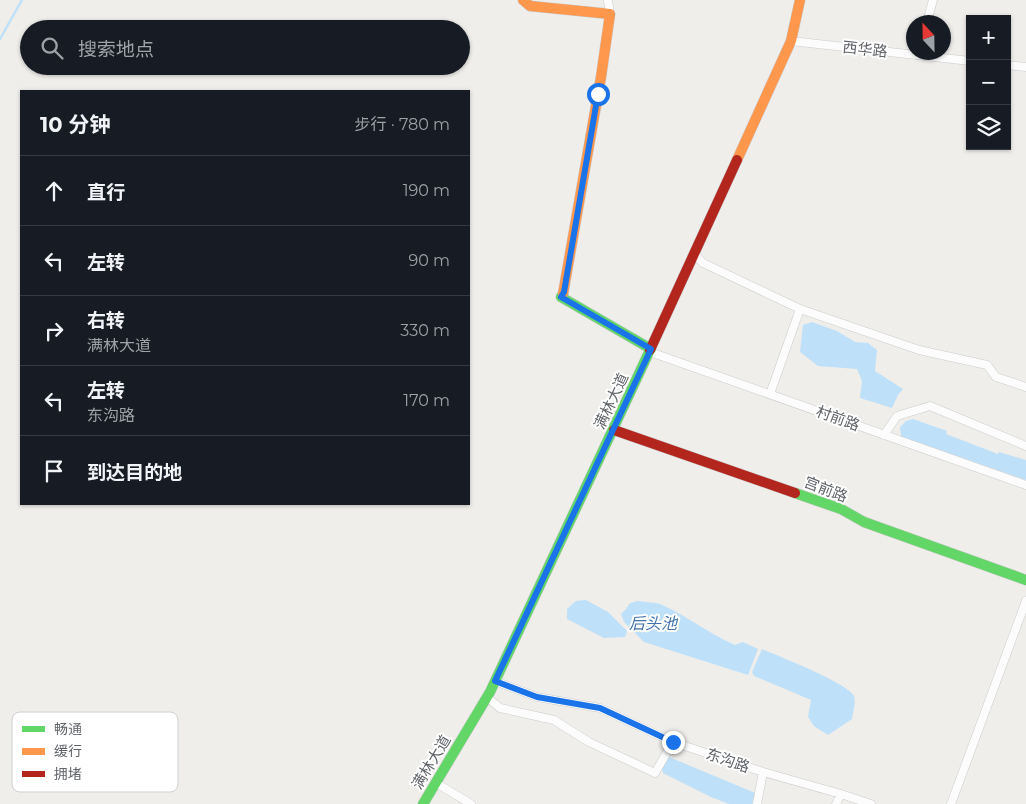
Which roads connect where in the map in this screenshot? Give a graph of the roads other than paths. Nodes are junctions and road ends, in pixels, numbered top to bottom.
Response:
1 (523, 0) edge
2 (608, 0) edge
3 (800, 0) edge
4 (933, 0) edge
5 (610, 14) junction
6 (928, 15) edge
7 (791, 41) junction
8 (906, 53) edge
9 (951, 58) edge
10 (966, 60) edge
11 (1011, 65) edge
12 (1026, 67) edge
13 (694, 253) junction
14 (800, 309) junction
15 (650, 350) junction
16 (1026, 387) edge
17 (770, 394) junction
18 (614, 430) junction
19 (884, 435) junction
20 (1026, 446) edge
21 (1026, 485) edge
22 (1026, 580) edge
23 (1026, 601) edge
24 (495, 681) junction
25 (487, 697) junction
26 (673, 742) junction
27 (763, 772) junction
28 (436, 783) junction
29 (841, 794) junction
30 (424, 804) edge
31 (471, 804) edge
32 (757, 804) edge
33 (836, 804) edge
34 (871, 804) edge
35 (951, 804) edge

1 - 5 street
2 - 5 street
3 - 7 street, 满林大道
4 - 6 street
5 - 15 street
7 - 8 street, 西华路
7 - 13 street, 满林大道
9 - 10 street, 西华路
11 - 12 street
13 - 14 street
13 - 15 street, 满林大道
14 - 16 street
14 - 17 street
15 - 17 street, 村前路
15 - 18 street, 满林大道
17 - 19 street, 村前路
18 - 22 street, 宫前路
18 - 24 street, 满林大道
19 - 20 street
19 - 21 street, 村前路
23 - 35 street
24 - 25 street, 满林大道
24 - 26 street, 东沟路
25 - 26 street
25 - 28 street, 满林大道
26 - 27 street, 东沟路
27 - 29 street, 东沟路
27 - 32 street
28 - 30 street, 满林大道
28 - 31 street
29 - 33 street
29 - 34 street, 东沟路

